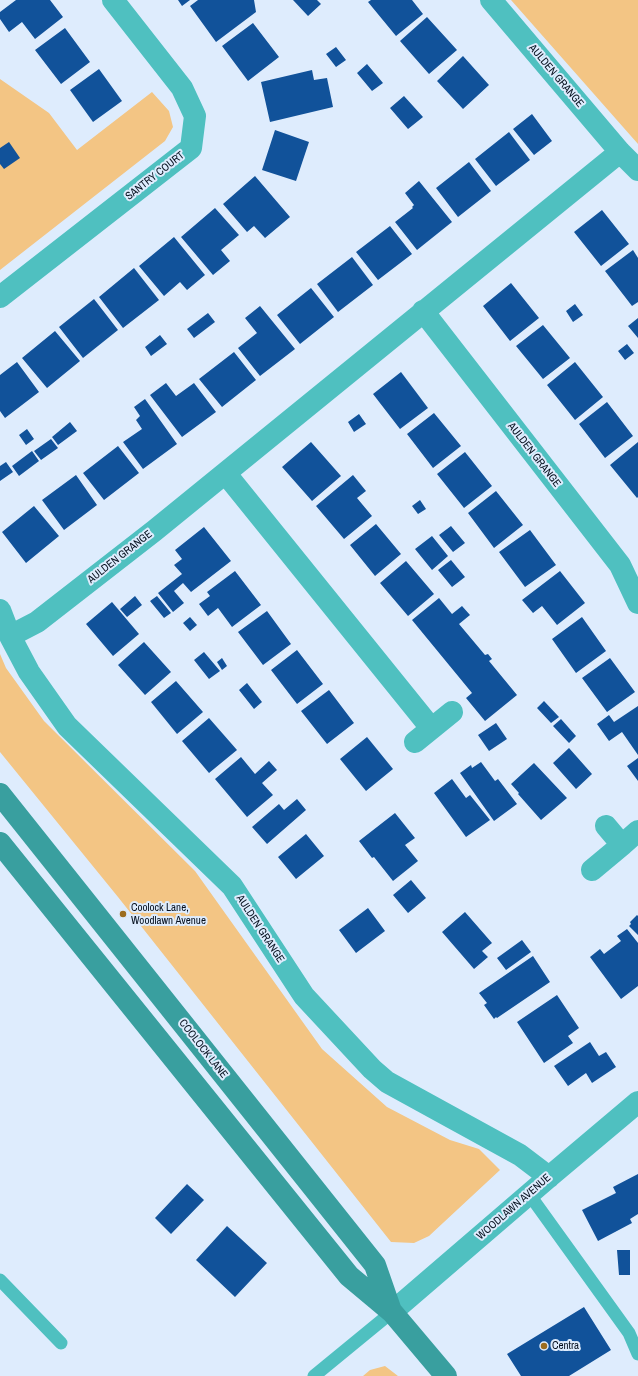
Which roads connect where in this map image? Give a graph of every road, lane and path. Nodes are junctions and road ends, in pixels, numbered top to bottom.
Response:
1 (113, 0) edge
2 (491, 0) edge
3 (620, 152) junction
4 (638, 170) edge
5 (0, 297) edge
6 (423, 311) junction
7 (226, 474) junction
8 (638, 603) edge
9 (0, 610) edge
10 (10, 636) junction
11 (452, 712) dead end
12 (0, 794) edge
13 (606, 826) dead end
14 (638, 831) edge
15 (0, 843) edge
16 (622, 846) junction
17 (592, 870) dead end
18 (638, 1102) edge
19 (549, 1177) junction
20 (529, 1194) junction
21 (0, 1280) edge
22 (392, 1312) junction
23 (61, 1343) dead end
24 (638, 1354) edge
25 (314, 1376) edge
26 (446, 1376) edge

1 - 5 street, SANTRY COURT
2 - 3 street, AULDEN GRANGE
3 - 4 street, AULDEN GRANGE
3 - 6 street, AULDEN GRANGE
6 - 7 street, AULDEN GRANGE
6 - 8 street, AULDEN GRANGE
7 - 10 street, AULDEN GRANGE
7 - 11 street
9 - 10 street, AULDEN GRANGE
10 - 19 street, AULDEN GRANGE
12 - 22 main road, COOLOCK LANE
13 - 16 street
14 - 16 street
15 - 22 main road, COOLOCK LANE
16 - 17 street
18 - 19 street, WOODLAWN AVENUE
19 - 20 street, WOODLAWN AVENUE
20 - 22 street, WOODLAWN AVENUE
20 - 24 lane
21 - 23 lane
22 - 25 lane
22 - 26 main road, COOLOCK LANE

